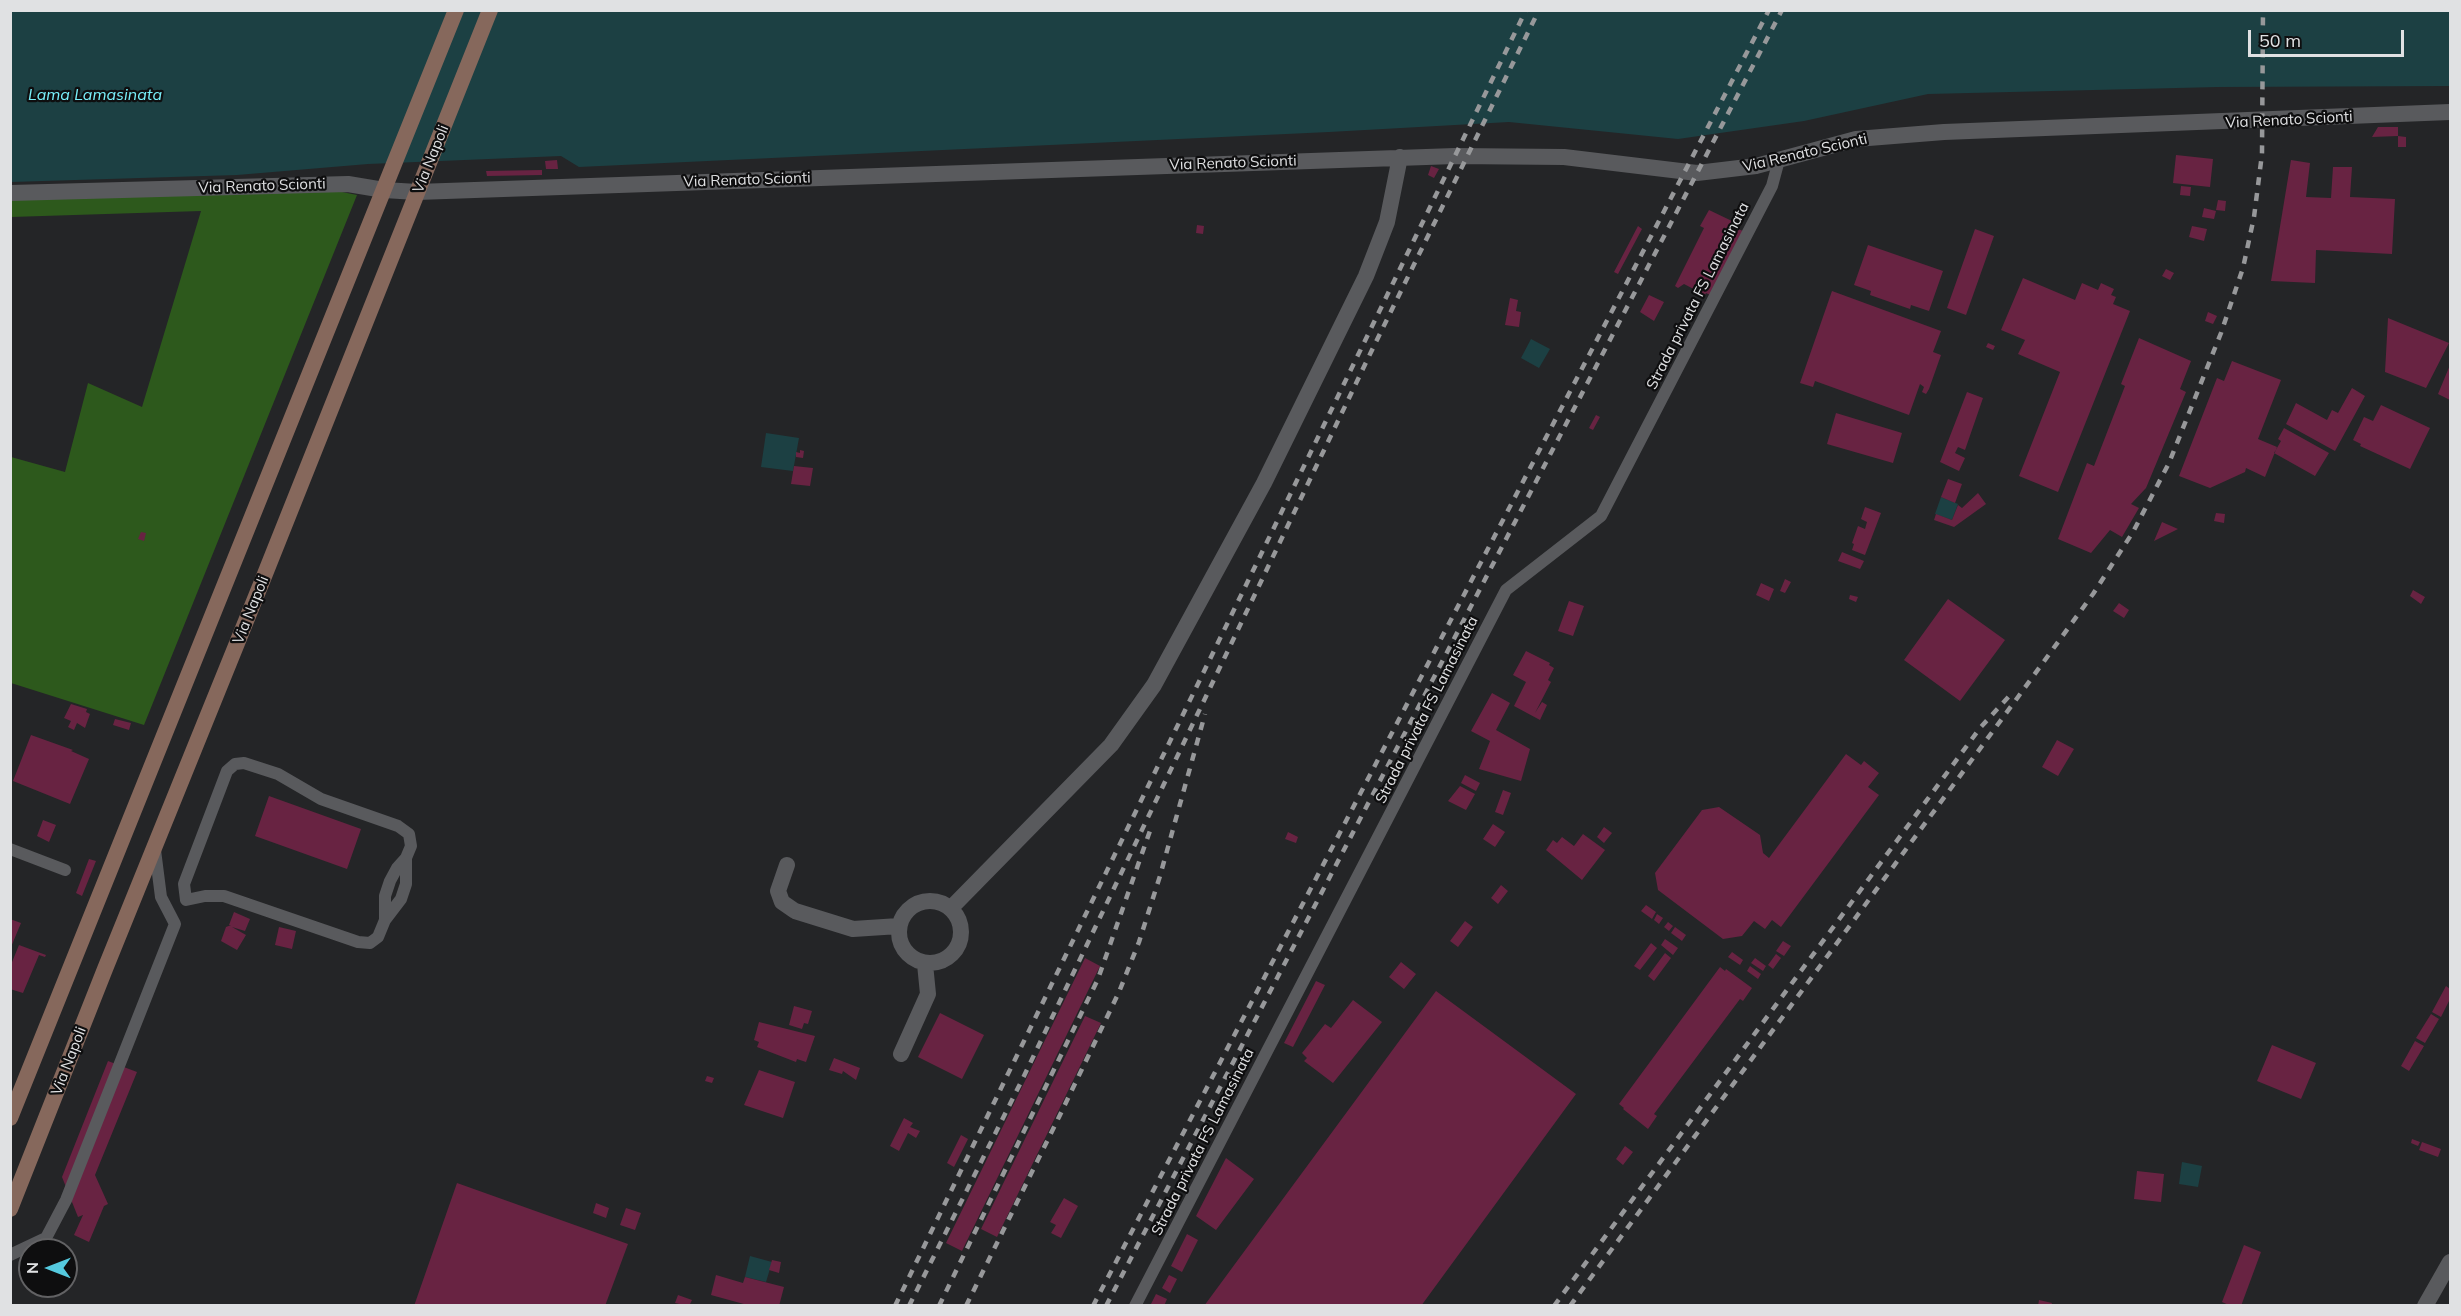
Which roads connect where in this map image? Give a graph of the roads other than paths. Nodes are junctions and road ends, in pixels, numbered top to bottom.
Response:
1 (456, 10) edge
2 (490, 10) edge
3 (2451, 112) edge
4 (1400, 158) junction
5 (1779, 160) junction
6 (388, 182) junction
7 (417, 192) junction
8 (10, 193) edge
9 (154, 846) junction
10 (10, 849) edge
11 (787, 865) dead end
12 (65, 870) dead end
13 (951, 908) junction
14 (385, 920) joint
15 (899, 926) junction
16 (926, 964) junction
17 (901, 1054) dead end
18 (10, 1118) edge
19 (10, 1209) edge
20 (10, 1255) edge
21 (2451, 1262) edge
22 (1135, 1305) edge
23 (2426, 1305) edge

1 - 6 main road, Via Napoli
2 - 7 main road, Via Napoli
3 - 5 street, Via Renato Scionti
4 - 5 street, Via Renato Scionti
4 - 7 street, Via Renato Scionti
4 - 13 street
5 - 22 lane, Strada privata FS Lamasinata
6 - 7 street, Via Renato Scionti
6 - 8 street, Via Renato Scionti
6 - 18 main road, Via Napoli
7 - 9 main road, Via Napoli
9 - 19 main road, Via Napoli
9 - 20 lane
10 - 12 lane
11 - 15 street
13 - 15 street
13 - 16 street
14 - 14 lane
15 - 16 street
16 - 17 street
21 - 23 street

